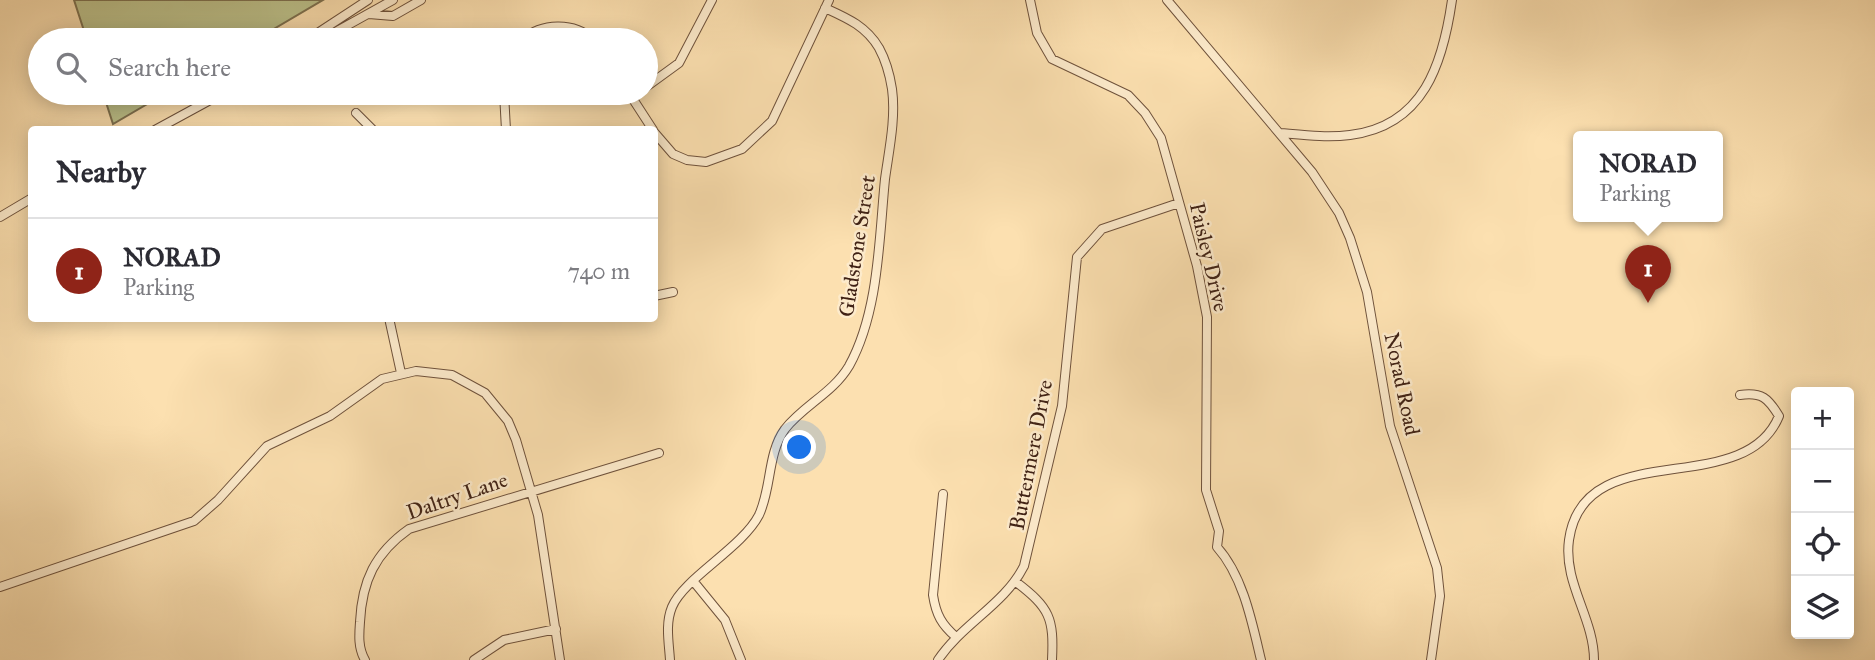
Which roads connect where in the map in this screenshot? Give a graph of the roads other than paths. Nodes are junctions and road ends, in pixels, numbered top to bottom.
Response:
1 (368, 0) edge
2 (393, 0) edge
3 (421, 0) edge
4 (712, 0) edge
5 (1030, 0) edge
6 (1168, 0) edge
7 (1452, 0) edge
8 (827, 4) edge
9 (369, 14) junction
10 (325, 28) edge
11 (343, 28) edge
12 (546, 28) edge
13 (575, 28) edge
14 (658, 78) edge
15 (201, 105) edge
16 (505, 105) edge
17 (639, 105) edge
18 (356, 113) dead end
19 (162, 126) edge
20 (369, 126) edge
21 (506, 126) edge
22 (651, 126) edge
23 (1279, 134) junction
24 (658, 136) edge
25 (28, 200) edge
26 (1179, 203) junction
27 (0, 217) edge
28 (673, 292) dead end
29 (658, 295) edge
30 (390, 322) edge
31 (401, 373) junction
32 (1740, 395) dead end
33 (659, 453) dead end
34 (531, 490) junction
35 (943, 494) dead end
36 (695, 582) junction
37 (1016, 582) junction
38 (0, 587) edge
39 (556, 629) junction
40 (957, 637) junction
41 (365, 660) edge
42 (474, 660) edge
43 (560, 660) edge
44 (670, 660) edge
45 (741, 660) edge
46 (938, 660) edge
47 (1052, 660) edge
48 (1261, 660) edge
49 (1431, 660) edge
50 (1594, 660) edge

1 - 10 street
2 - 9 street
3 - 9 street
4 - 14 street
5 - 26 street, Paisley Drive
6 - 23 street, Norad Road
7 - 23 street
8 - 24 street
8 - 36 street, Gladstone Street
9 - 11 street
12 - 13 street
15 - 19 street
16 - 21 street
17 - 22 street
18 - 20 street
23 - 49 street, Norad Road
25 - 27 street
26 - 37 street, Buttermere Drive
26 - 48 street, Paisley Drive
28 - 29 street
30 - 31 street
31 - 34 street
31 - 38 street
32 - 50 street
33 - 34 street, Daltry Lane
34 - 39 street
34 - 41 street, Daltry Lane
35 - 40 street
36 - 44 street, Gladstone Street
36 - 45 street
37 - 40 street, Buttermere Drive
37 - 47 street
39 - 42 street
39 - 43 street
40 - 46 street, Buttermere Drive

